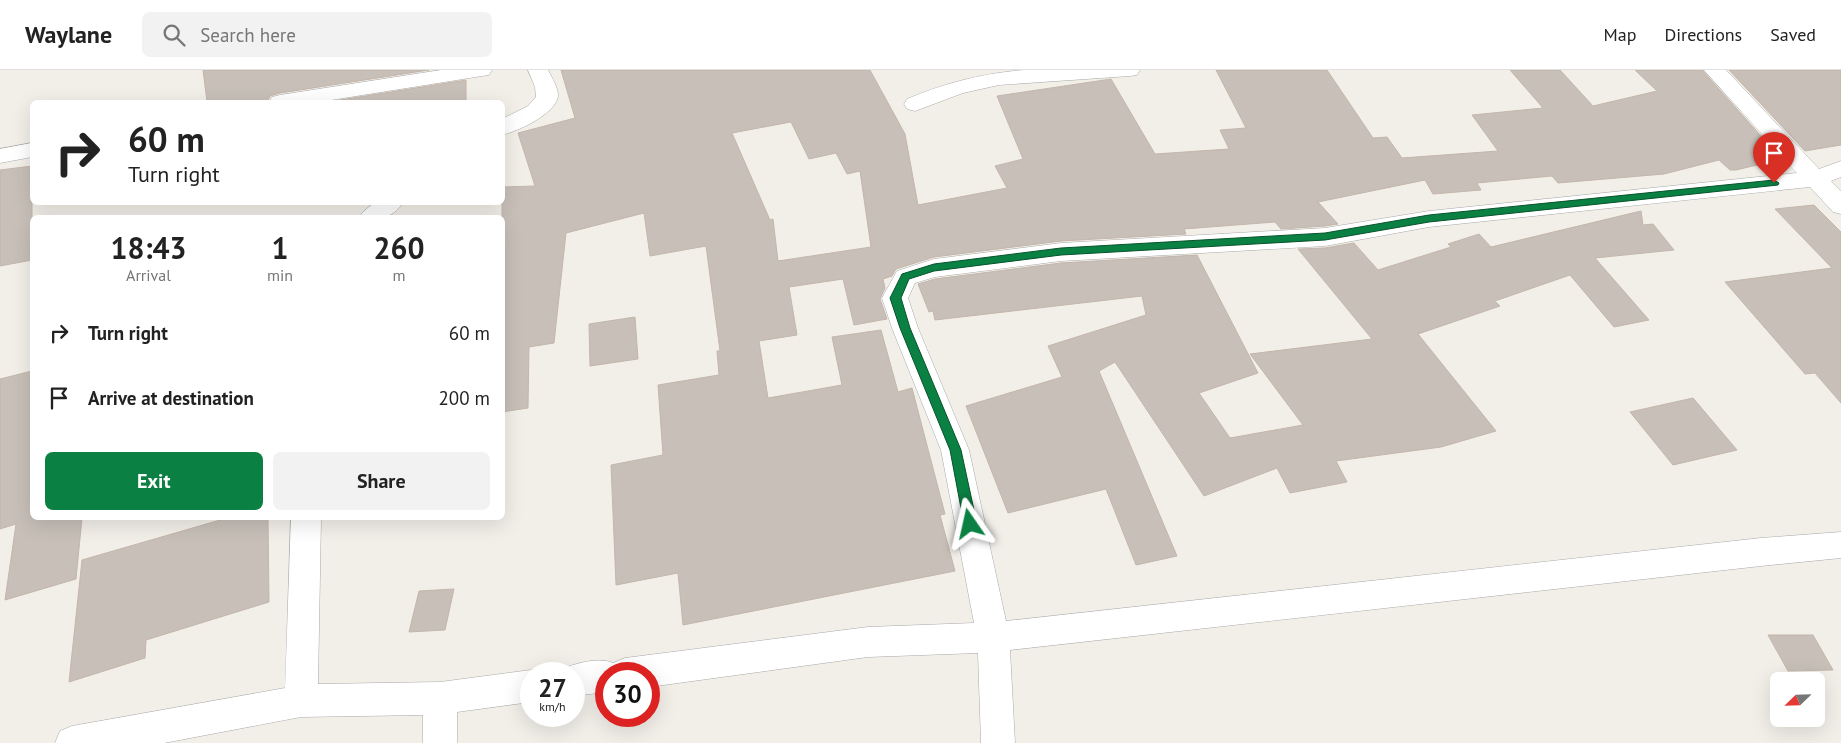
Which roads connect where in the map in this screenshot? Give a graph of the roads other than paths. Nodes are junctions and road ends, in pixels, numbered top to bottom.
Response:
1 (482, 70) edge
2 (538, 70) edge
3 (1130, 70) edge
4 (1724, 71) edge
5 (293, 100) edge
6 (915, 104) dead end
7 (505, 126) edge
8 (30, 150) edge
9 (0, 156) edge
10 (1828, 174) edge
11 (388, 205) edge
12 (1841, 206) edge
13 (375, 215) edge
14 (306, 520) edge
15 (1841, 545) edge
16 (993, 637) junction
17 (660, 669) edge
18 (520, 687) edge
19 (440, 698) junction
20 (301, 701) junction
21 (72, 743) edge
22 (440, 743) edge
23 (998, 743) edge

1 - 5 street
2 - 7 street
3 - 6 street
4 - 10 street
8 - 9 street
10 - 12 street
10 - 16 street
11 - 13 street
14 - 20 street
15 - 16 street
16 - 17 street
16 - 23 street
18 - 19 street
19 - 20 street
19 - 22 street
20 - 21 street

